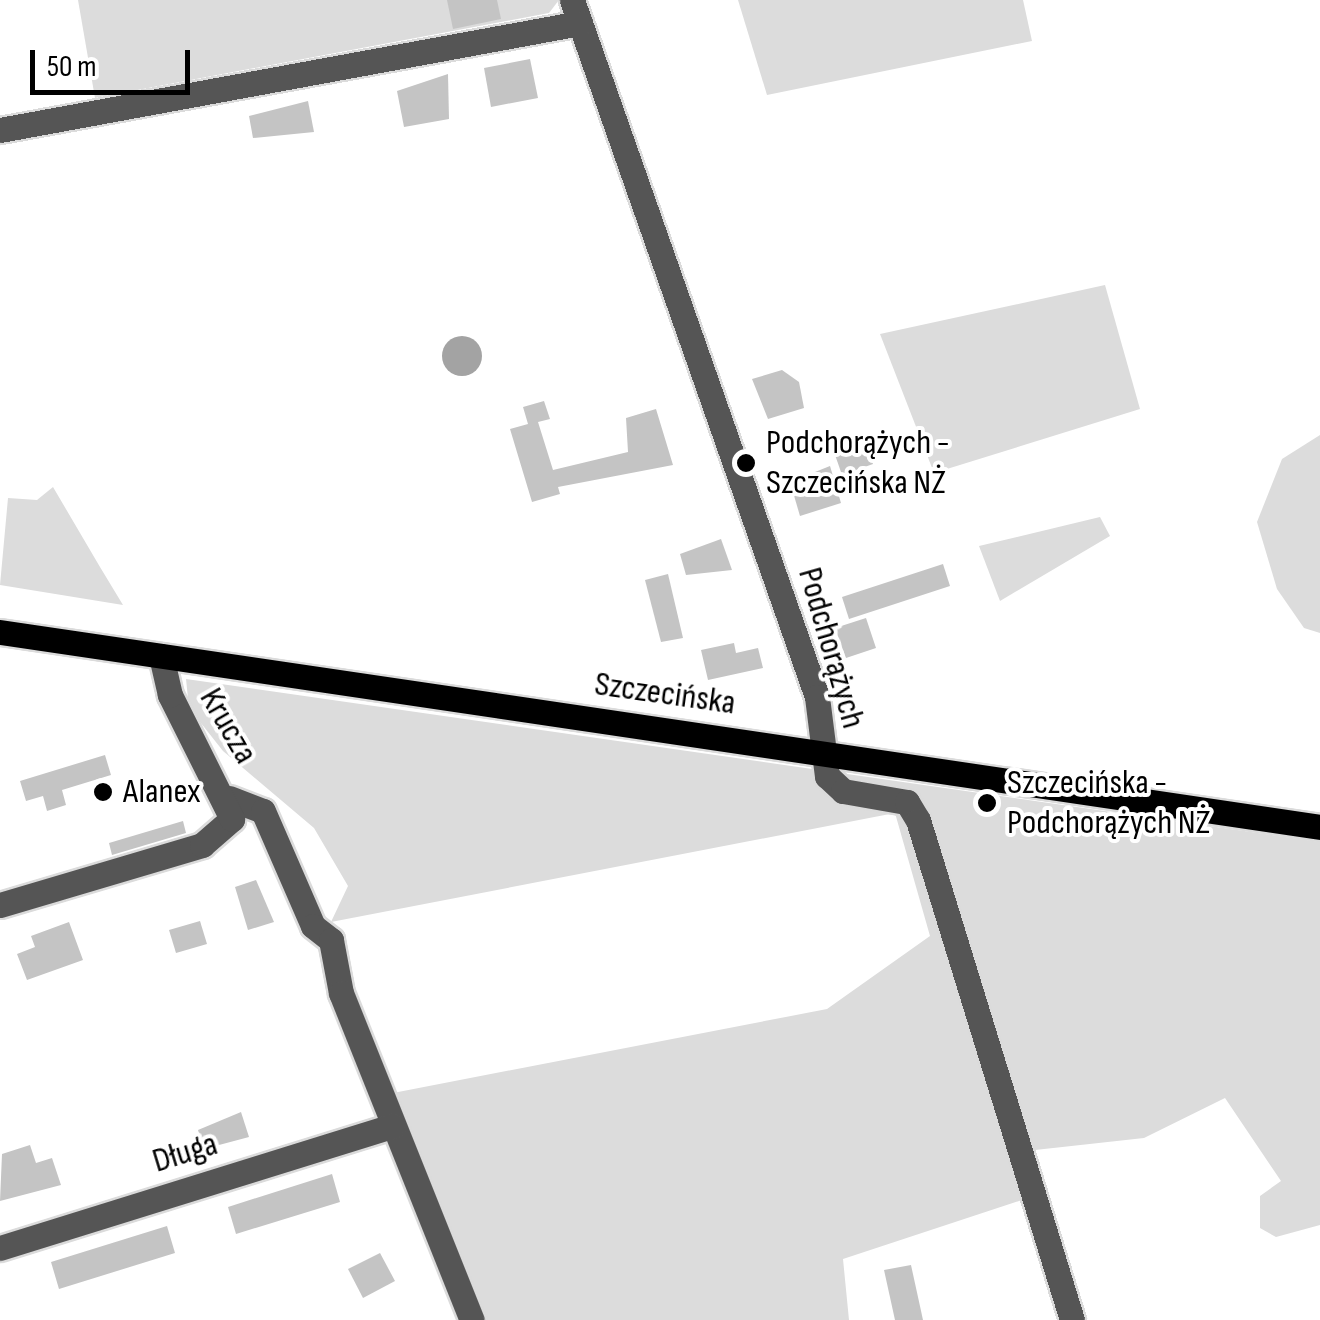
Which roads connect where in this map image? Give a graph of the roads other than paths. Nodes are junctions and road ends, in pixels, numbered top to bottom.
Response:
1 (576, 11) edge
2 (0, 130) edge
3 (0, 632) edge
4 (161, 656) junction
5 (825, 753) junction
6 (229, 798) junction
7 (1320, 828) edge
8 (0, 906) edge
9 (392, 1126) junction
10 (0, 1248) edge
11 (472, 1320) edge
12 (1072, 1320) edge

1 - 2 street
1 - 5 street, Podchorążych
3 - 4 main road, Szczecińska
4 - 5 main road, Szczecińska
4 - 6 street, Krucza
5 - 7 main road, Szczecińska
5 - 12 street, Podchorążych
6 - 8 street, Krucza
6 - 9 street
9 - 10 street, Długa
9 - 11 street

